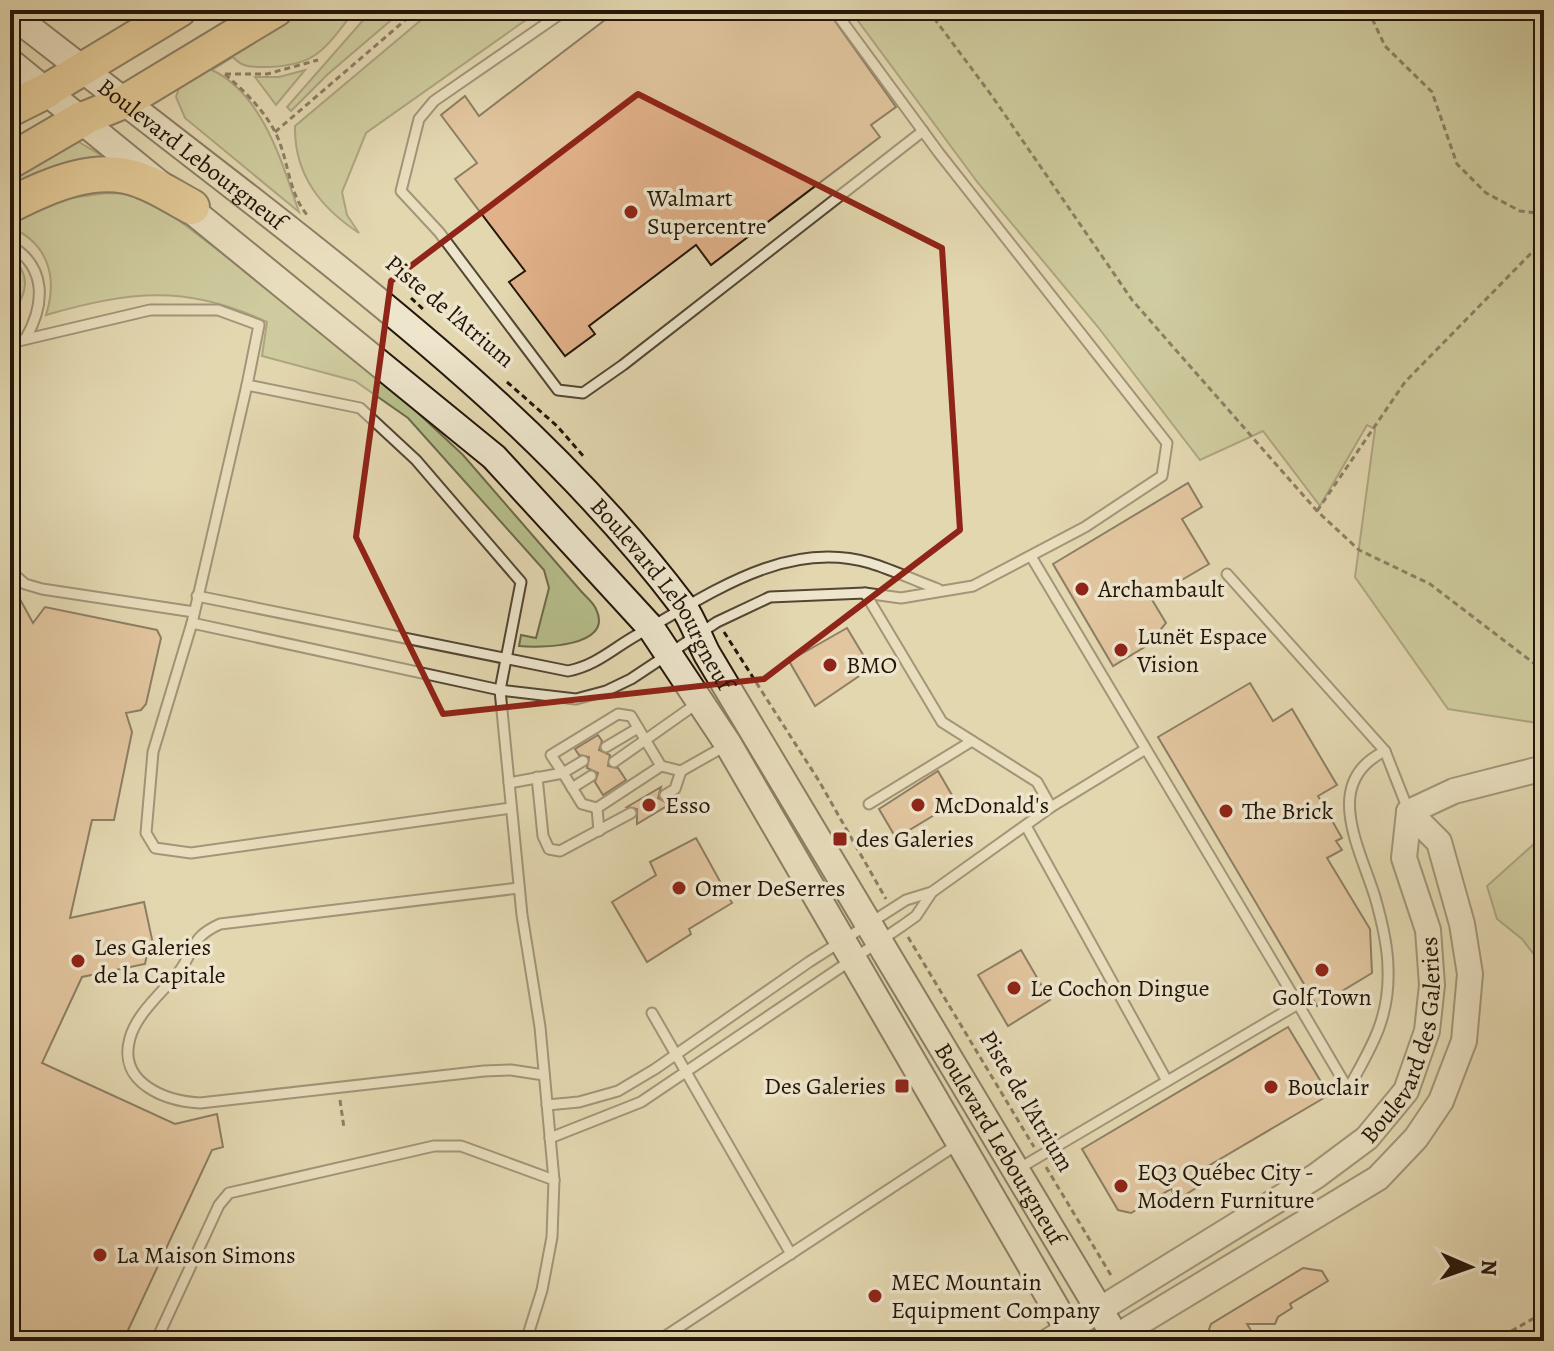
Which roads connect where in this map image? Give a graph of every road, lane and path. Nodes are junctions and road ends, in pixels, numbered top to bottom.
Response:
1 (180, 10) edge
2 (276, 10) edge
3 (417, 10) edge
4 (566, 10) edge
5 (834, 10) edge
6 (928, 10) edge
7 (1368, 10) edge
8 (10, 13) edge
9 (318, 60) dead end
10 (10, 62) edge
11 (81, 68) junction
12 (46, 91) junction
13 (124, 102) junction
14 (10, 109) edge
15 (82, 119) junction
16 (923, 131) junction
17 (275, 132) junction
18 (10, 161) edge
19 (10, 205) edge
20 (192, 207) junction
21 (1544, 214) edge
22 (312, 220) dead end
23 (1544, 240) edge
24 (10, 245) edge
25 (404, 293) dead end
26 (428, 312) dead end
27 (26, 338) junction
28 (10, 343) edge
29 (498, 374) dead end
30 (247, 385) junction
31 (586, 459) dead end
32 (1317, 511) junction
33 (1032, 558) junction
34 (10, 571) edge
35 (1227, 574) dead end
36 (938, 589) junction
37 (865, 593) junction
38 (197, 596) junction
39 (685, 609) junction
40 (194, 612) junction
41 (192, 623) junction
42 (651, 628) junction
43 (726, 634) dead end
44 (697, 635) junction
45 (669, 652) junction
46 (506, 660) junction
47 (1544, 671) edge
48 (500, 690) junction
49 (702, 699) junction
50 (638, 728) junction
51 (972, 741) junction
52 (646, 742) junction
53 (728, 744) junction
54 (606, 747) dead end
55 (1144, 750) junction
56 (1385, 751) junction
57 (583, 761) dead end
58 (614, 762) dead end
59 (661, 766) junction
60 (1544, 768) edge
61 (681, 771) junction
62 (563, 773) junction
63 (591, 776) dead end
64 (537, 777) junction
65 (509, 783) junction
66 (572, 788) junction
67 (665, 795) dead end
68 (869, 804) dead end
69 (1051, 807) junction
70 (511, 808) junction
71 (597, 808) junction
72 (1409, 812) junction
73 (631, 813) dead end
74 (1026, 826) junction
75 (599, 831) junction
76 (519, 888) junction
77 (932, 892) junction
78 (885, 896) dead end
79 (872, 935) junction
80 (913, 945) dead end
81 (849, 951) junction
82 (1298, 1004) junction
83 (652, 1013) dead end
84 (676, 1055) junction
85 (686, 1073) junction
86 (544, 1075) junction
87 (1167, 1081) junction
88 (338, 1088) junction
89 (547, 1105) junction
90 (344, 1128) dead end
91 (550, 1138) junction
92 (961, 1142) junction
93 (1040, 1157) junction
94 (1016, 1170) junction
95 (554, 1180) junction
96 (791, 1254) junction
97 (1111, 1275) dead end
98 (1100, 1309) junction
99 (1544, 1317) edge
100 (1064, 1337) edge
101 (1114, 1340) edge
102 (156, 1341) edge
103 (526, 1341) edge
104 (658, 1341) edge
105 (1494, 1341) edge

1 - 11 highway
2 - 13 highway
3 - 17 path
4 - 16 lane
5 - 16 lane
6 - 32 path
7 - 21 path
8 - 11 main road, Boulevard Lebourgneuf
9 - 17 path
10 - 12 main road, Boulevard Lebourgneuf
11 - 12 highway
11 - 13 main road, Boulevard Lebourgneuf
12 - 14 highway
12 - 15 main road, Boulevard Lebourgneuf
13 - 15 highway
13 - 39 main road, Boulevard Lebourgneuf
15 - 18 highway
15 - 20 main road, Boulevard Lebourgneuf
16 - 33 lane
17 - 22 path
19 - 20 highway
20 - 42 main road, Boulevard Lebourgneuf
23 - 32 path
24 - 27 lane
25 - 26 path, Piste de l'Atrium
27 - 28 lane
27 - 30 lane
29 - 31 path, Piste de l'Atrium
30 - 38 lane
30 - 46 lane
32 - 47 path
33 - 36 lane
33 - 55 lane
34 - 40 lane
35 - 56 lane
36 - 37 lane
36 - 39 lane
37 - 44 lane
37 - 51 lane
38 - 40 lane
38 - 46 lane
39 - 42 lane
39 - 44 main road, Boulevard Lebourgneuf
40 - 41 lane
41 - 48 lane
41 - 70 lane
42 - 45 main road, Boulevard Lebourgneuf
42 - 46 lane
43 - 78 path
44 - 45 lane
44 - 79 main road, Boulevard Lebourgneuf
45 - 48 lane
45 - 49 main road, Boulevard Lebourgneuf
46 - 48 lane
48 - 65 lane
49 - 52 lane
49 - 53 main road, Boulevard Lebourgneuf
50 - 52 lane
50 - 54 lane
50 - 62 lane
51 - 68 lane
51 - 69 lane
52 - 58 lane
52 - 59 lane
53 - 61 lane
53 - 81 main road, Boulevard Lebourgneuf
55 - 69 lane
55 - 82 lane
56 - 72 lane
56 - 82 lane
57 - 62 lane
59 - 61 lane
59 - 71 lane
60 - 72 street
61 - 67 lane
62 - 64 lane
62 - 66 lane
63 - 66 lane
64 - 65 lane
64 - 75 lane
65 - 70 lane
66 - 71 lane
69 - 74 lane
70 - 76 lane
71 - 75 lane
72 - 98 street, Boulevard des Galeries
72 - 101 street, Boulevard des Galeries
73 - 75 lane
74 - 77 lane
74 - 87 lane
76 - 86 lane
76 - 88 lane
77 - 79 lane
77 - 79 lane
79 - 81 lane
79 - 81 lane
79 - 94 main road, Boulevard Lebourgneuf
80 - 93 path, Piste de l'Atrium
81 - 84 lane
81 - 85 lane
81 - 92 main road, Boulevard Lebourgneuf
82 - 87 lane
83 - 84 lane
84 - 85 lane
84 - 89 lane
85 - 91 lane
85 - 96 lane
86 - 88 lane
86 - 89 lane
87 - 93 lane
88 - 90 path
89 - 91 lane
91 - 95 lane
92 - 96 lane
92 - 100 main road, Boulevard Lebourgneuf
93 - 94 lane
93 - 97 path, Piste de l'Atrium
94 - 98 main road, Boulevard Lebourgneuf
95 - 102 lane
95 - 103 lane
96 - 104 lane
98 - 100 street, Boulevard des Galeries
98 - 101 main road, Boulevard Lebourgneuf
99 - 105 path

